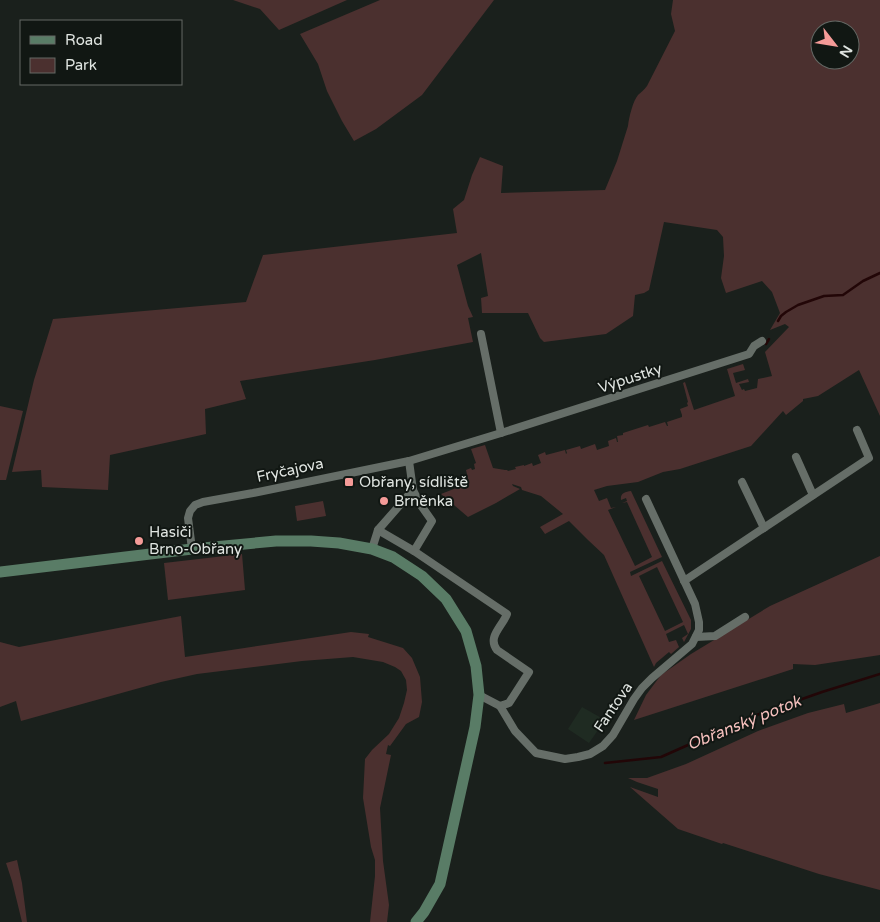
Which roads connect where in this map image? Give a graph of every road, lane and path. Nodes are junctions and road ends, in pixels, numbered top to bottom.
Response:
1 (481, 334) dead end
2 (762, 341) dead end
3 (857, 430) dead end
4 (501, 433) junction
5 (796, 457) dead end
6 (409, 461) junction
7 (742, 482) dead end
8 (413, 490) junction
9 (813, 495) junction
10 (646, 499) dead end
11 (764, 528) junction
12 (378, 530) junction
13 (192, 549) junction
14 (372, 549) junction
15 (414, 551) junction
16 (0, 572) edge
17 (684, 582) junction
18 (745, 617) dead end
19 (696, 637) junction
20 (479, 695) junction
21 (500, 706) junction
22 (416, 922) edge

1 - 4 street
2 - 4 street, Výpustky
3 - 9 street
4 - 6 street, Výpustky
5 - 9 street
6 - 8 street
6 - 13 street, Fryčajova
7 - 11 street
8 - 12 street
8 - 15 street
9 - 11 street
10 - 17 street
11 - 17 street
12 - 14 street
12 - 15 street
13 - 14 main road
13 - 16 main road
14 - 20 main road
15 - 21 street
17 - 19 street
18 - 19 street
19 - 21 street, Fantova
20 - 21 street
20 - 22 main road

